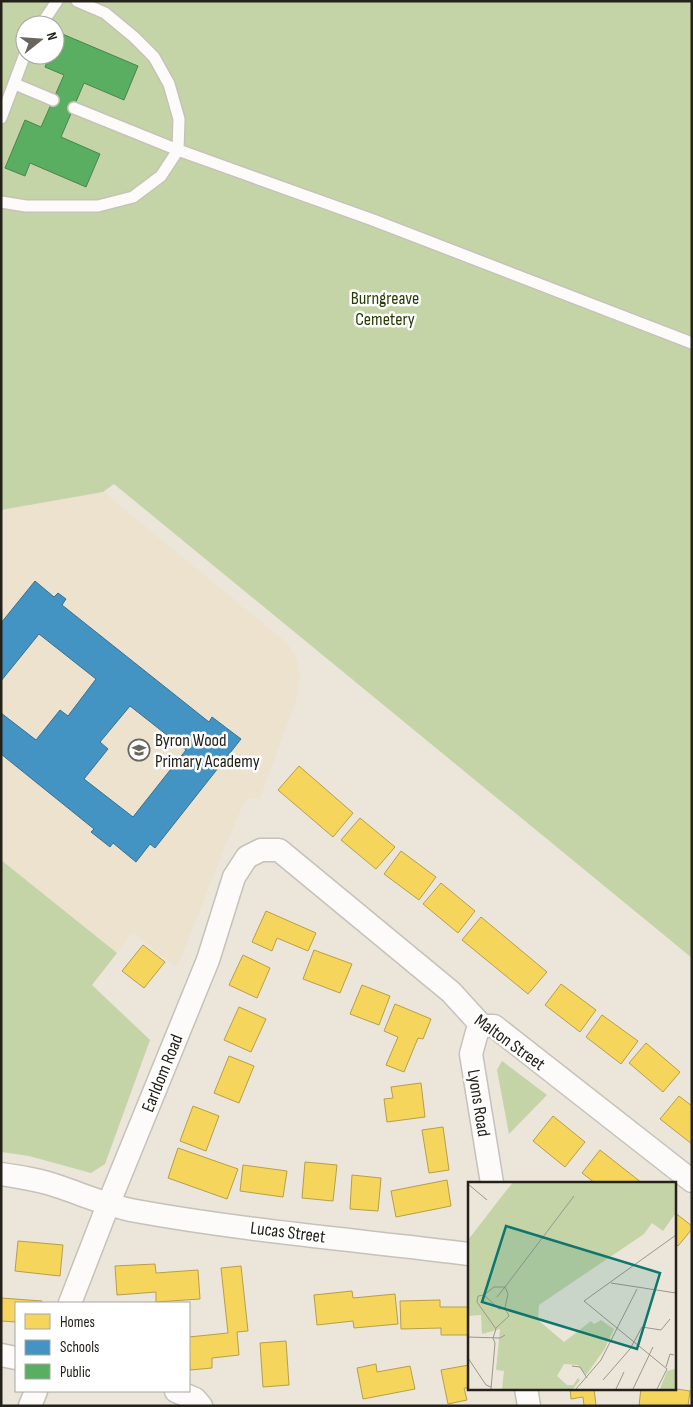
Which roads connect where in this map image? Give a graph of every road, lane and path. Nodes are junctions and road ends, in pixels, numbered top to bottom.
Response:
1 (57, 1) edge
2 (77, 1) edge
3 (48, 15) edge
4 (21, 65) edge
5 (15, 84) junction
6 (53, 100) dead end
7 (74, 108) dead end
8 (1, 118) edge
9 (178, 150) junction
10 (1, 202) edge
11 (692, 343) edge
12 (261, 850) joint
13 (482, 1026) junction
14 (1, 1174) edge
15 (692, 1181) edge
16 (492, 1182) edge
17 (108, 1205) junction
18 (468, 1254) edge
19 (70, 1302) edge
20 (1, 1355) edge
21 (15, 1358) edge
22 (526, 1390) edge
23 (36, 1392) edge
24 (178, 1392) edge
25 (30, 1406) edge
26 (201, 1406) edge
27 (530, 1406) edge

1 - 3 lane
2 - 9 lane
4 - 5 lane
5 - 6 lane
5 - 8 lane
7 - 9 lane
9 - 10 lane
9 - 11 lane
12 - 13 street, Malton Street
12 - 17 street, Earldom Road
13 - 15 street, Malton Street
13 - 16 street, Lyons Road
14 - 17 street, Lucas Street
17 - 18 street, Lucas Street
17 - 19 street, Earldom Road
20 - 21 street
22 - 27 street
23 - 25 street
24 - 26 street

